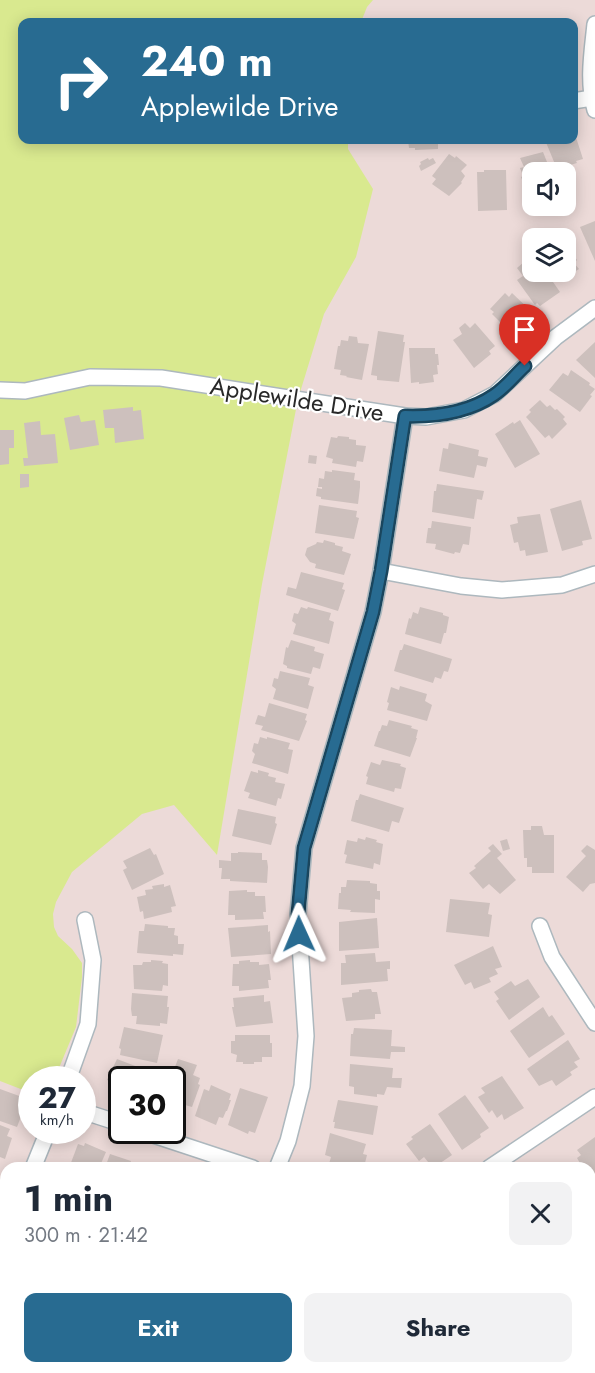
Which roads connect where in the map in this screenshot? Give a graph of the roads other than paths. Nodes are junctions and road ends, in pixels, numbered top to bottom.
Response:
1 (595, 24) edge
2 (578, 102) edge
3 (593, 104) edge
4 (595, 308) edge
5 (0, 390) edge
6 (405, 416) junction
7 (381, 571) junction
8 (595, 574) edge
9 (85, 920) dead end
10 (540, 926) dead end
11 (595, 1023) edge
12 (73, 1066) edge
13 (595, 1097) edge
14 (43, 1144) edge
15 (180, 1144) edge
16 (35, 1162) edge
17 (235, 1162) edge
18 (280, 1162) edge
19 (498, 1162) edge

1 - 3 street
2 - 3 street
4 - 6 street, Applewilde Drive
5 - 6 street, Applewilde Drive
6 - 7 street
7 - 8 street
7 - 18 street
9 - 12 street
10 - 11 street
13 - 19 street
14 - 16 street
15 - 17 street

